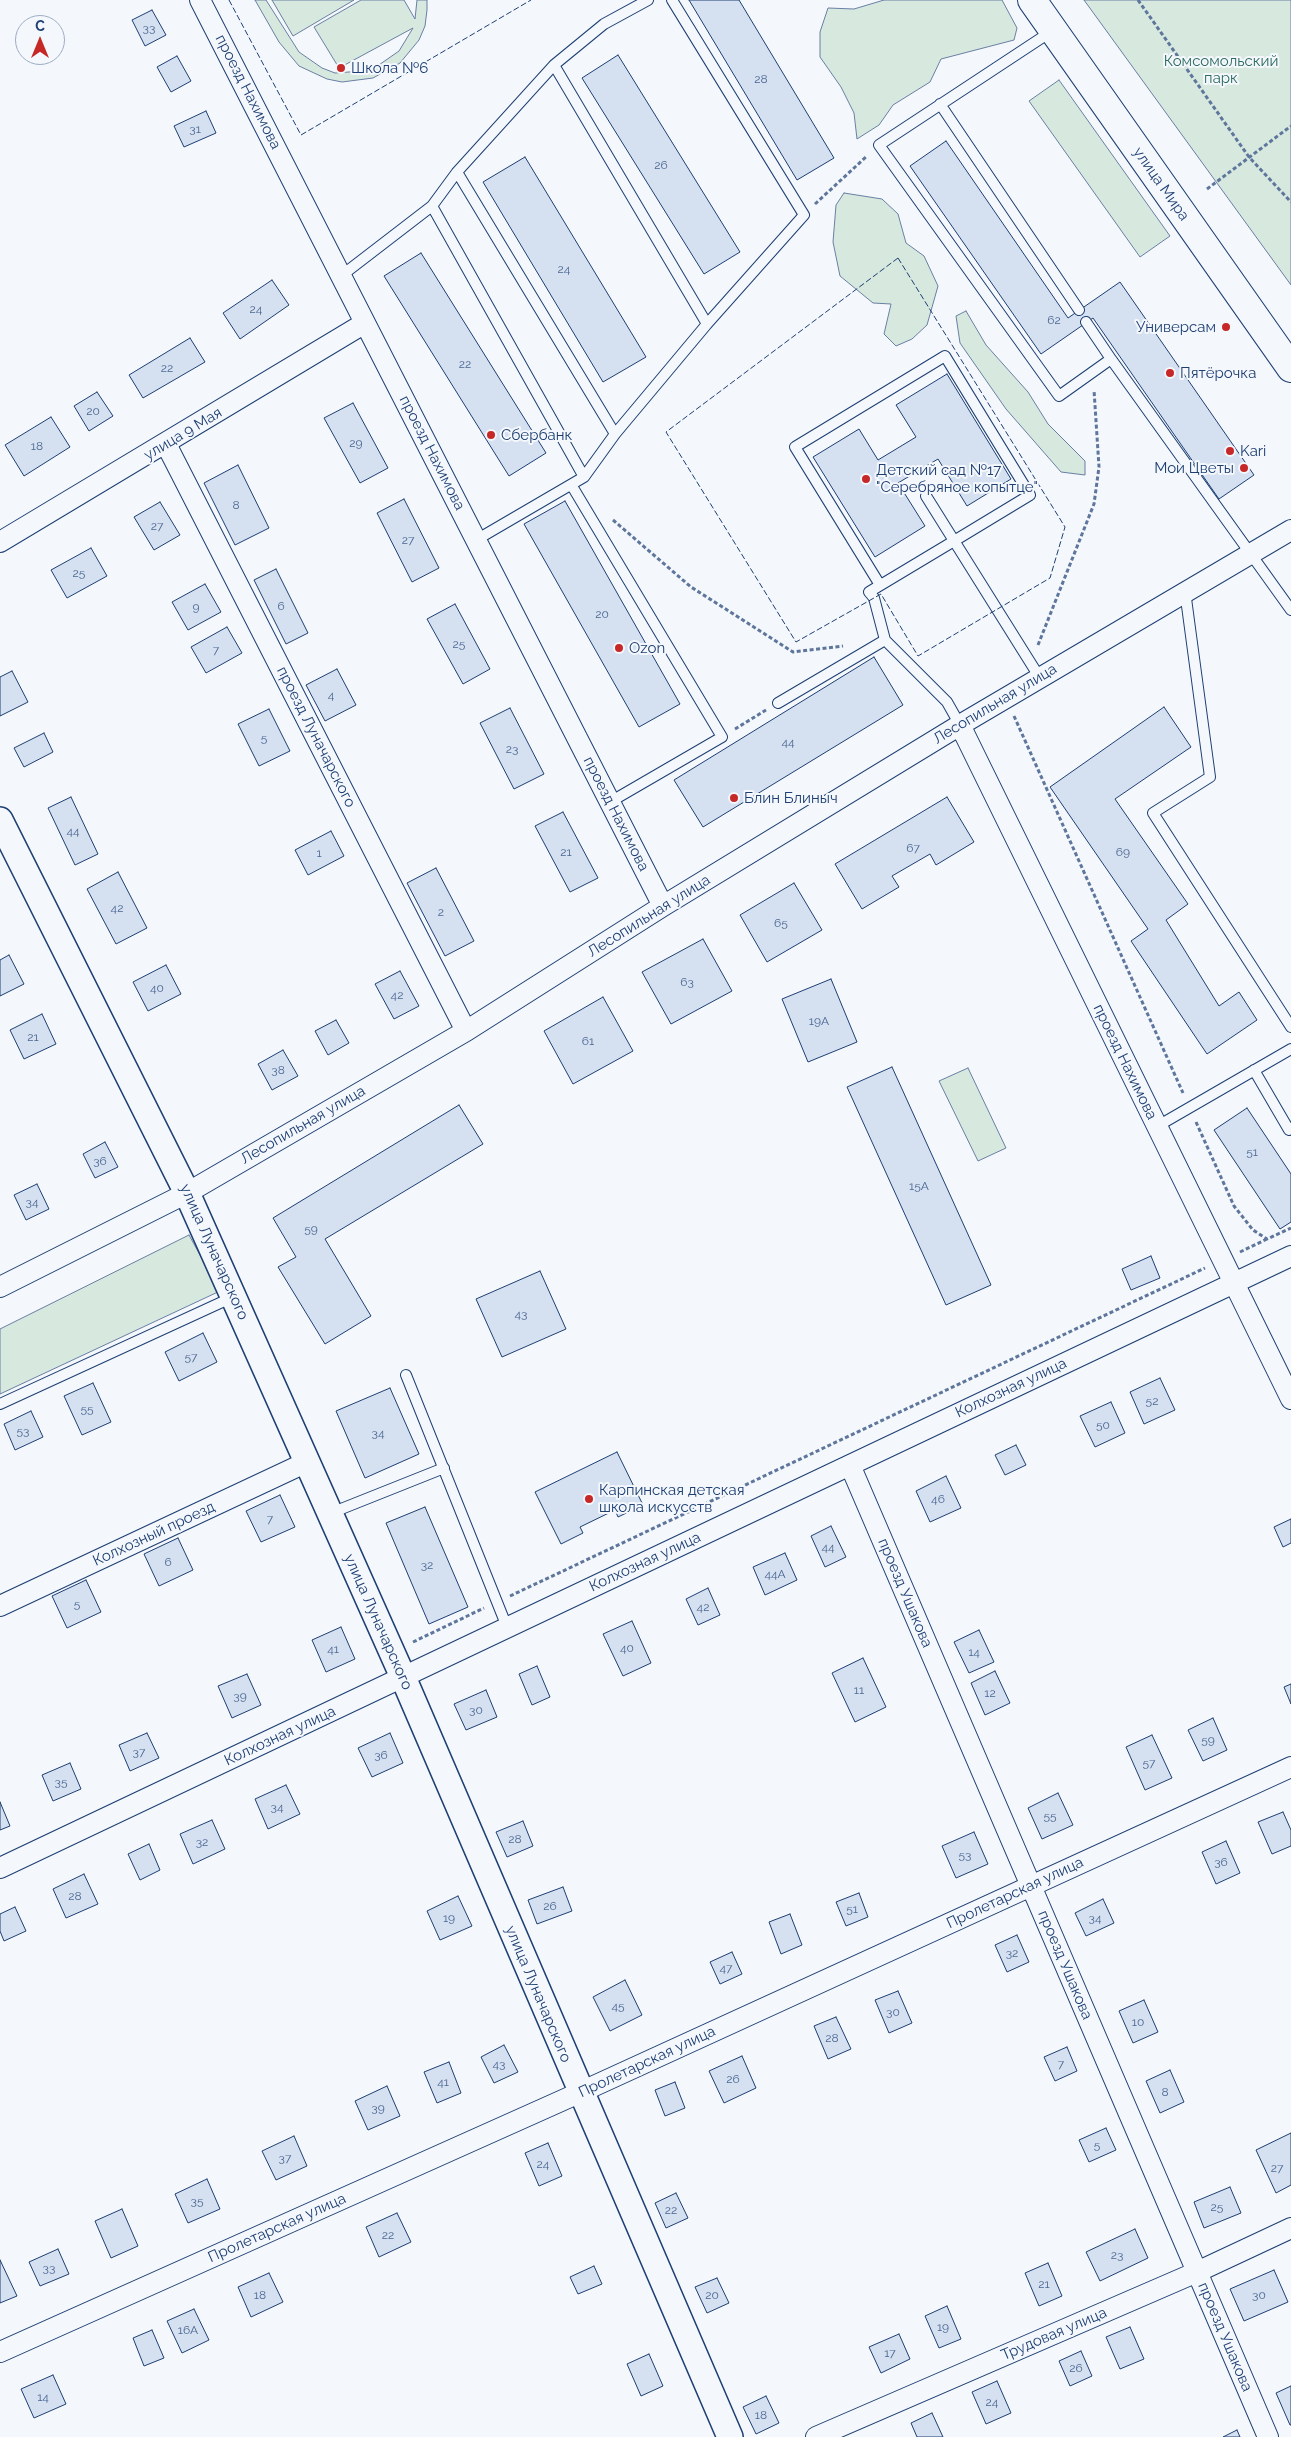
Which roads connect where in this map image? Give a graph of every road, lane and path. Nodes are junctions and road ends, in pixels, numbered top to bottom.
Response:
1 (200, 0) edge
2 (648, 0) edge
3 (672, 0) edge
4 (1032, 0) edge
5 (1138, 0) edge
6 (1053, 30) junction
7 (554, 65) junction
8 (940, 104) junction
9 (1291, 126) edge
10 (879, 144) junction
11 (1249, 156) junction
12 (457, 172) junction
13 (1207, 189) dead end
14 (1291, 202) edge
15 (432, 206) junction
16 (804, 215) junction
17 (341, 276) junction
18 (1079, 310) dead end
19 (1086, 322) dead end
20 (365, 323) junction
21 (707, 324) junction
22 (1111, 359) junction
23 (1291, 368) edge
24 (1093, 372) junction
25 (615, 434) junction
26 (166, 444) junction
27 (584, 477) junction
28 (572, 486) junction
29 (926, 496) dead end
30 (609, 517) dead end
31 (1291, 530) edge
32 (476, 540) junction
33 (954, 541) junction
34 (0, 542) edge
35 (1251, 554) junction
36 (880, 585) junction
37 (1185, 591) junction
38 (1291, 610) edge
39 (885, 640) junction
40 (848, 645) dead end
41 (1036, 650) dead end
42 (1040, 678) junction
43 (1006, 698) junction
44 (778, 704) joint
45 (960, 725) junction
46 (722, 737) junction
47 (610, 802) junction
48 (0, 820) edge
49 (664, 906) junction
50 (1291, 1027) edge
51 (466, 1031) junction
52 (1291, 1049) edge
53 (1254, 1070) junction
54 (1190, 1107) junction
55 (1156, 1127) junction
56 (1291, 1128) edge
57 (188, 1192) junction
58 (1291, 1228) edge
59 (1267, 1239) junction
60 (1291, 1256) edge
61 (1221, 1261) junction
62 (1232, 1284) junction
63 (0, 1287) edge
64 (234, 1296) junction
65 (406, 1375) dead end
66 (1291, 1399) edge
67 (0, 1404) edge
68 (307, 1462) junction
69 (850, 1465) junction
70 (444, 1468) junction
71 (330, 1514) junction
72 (497, 1602) junction
73 (0, 1606) edge
74 (507, 1627) junction
75 (392, 1652) junction
76 (403, 1677) junction
77 (1291, 1767) edge
78 (0, 1868) edge
79 (1031, 1885) junction
80 (580, 2092) junction
81 (1291, 2228) edge
82 (1197, 2272) junction
83 (0, 2352) edge
84 (730, 2437) edge
85 (816, 2437) edge
86 (1268, 2437) edge

1 - 17 street, проезд Нахимова
2 - 7 lane
3 - 16 lane
4 - 6 main road, улица Мира
5 - 11 path
6 - 8 lane
6 - 23 main road, улица Мира
7 - 12 lane
7 - 21 lane
8 - 10 lane
8 - 18 lane
9 - 11 path
10 - 16 path
10 - 24 lane
11 - 13 path
11 - 14 path
12 - 15 lane
12 - 25 lane
15 - 17 lane
15 - 27 lane
16 - 21 lane
17 - 20 street, проезд Нахимова
19 - 22 lane
20 - 26 street, улица 9 Мая
20 - 32 street, проезд Нахимова
21 - 25 lane
22 - 24 lane
22 - 35 lane
24 - 41 path
25 - 27 lane
26 - 34 street, улица 9 Мая
26 - 51 street, проезд Луначарского
27 - 28 lane
28 - 32 lane
28 - 46 lane
29 - 33 lane
30 - 40 path
31 - 35 street, Лесопильная улица
32 - 47 street, проезд Нахимова
33 - 36 lane
33 - 36 lane
33 - 42 lane
35 - 37 street, Лесопильная улица
35 - 38 lane
36 - 39 lane
37 - 42 street, Лесопильная улица
37 - 50 lane
39 - 44 lane
39 - 45 lane
42 - 43 street, Лесопильная улица
43 - 45 street, Лесопильная улица
43 - 54 path
44 - 46 path
45 - 49 street, Лесопильная улица
45 - 55 street, проезд Нахимова
46 - 47 lane
47 - 49 street, проезд Нахимова
48 - 57 street, улица Луначарского
49 - 51 street, Лесопильная улица
51 - 57 street, Лесопильная улица
52 - 53 lane
53 - 54 lane
53 - 56 lane
54 - 55 lane
54 - 59 path
55 - 61 street, проезд Нахимова
57 - 63 street, Лесопильная улица
57 - 64 street, улица Луначарского
58 - 59 path
59 - 61 path
60 - 62 street, Колхозная улица
61 - 62 street, проезд Нахимова
61 - 72 path
62 - 66 street, проезд Нахимова
62 - 69 street, Колхозная улица
64 - 67 lane
64 - 68 street, улица Луначарского
65 - 70 lane
68 - 71 street, улица Луначарского
68 - 73 street, Колхозный проезд
69 - 74 street, Колхозная улица
69 - 79 street, проезд Ушакова
70 - 71 lane
70 - 72 lane
71 - 75 street, улица Луначарского
72 - 74 lane
72 - 75 path
74 - 76 street, Колхозная улица
75 - 76 street, улица Луначарского
76 - 78 street, Колхозная улица
76 - 80 street, улица Луначарского
77 - 79 street, Пролетарская улица
79 - 80 street, Пролетарская улица
79 - 82 street, проезд Ушакова
80 - 83 street, Пролетарская улица
80 - 84 street, улица Луначарского
81 - 82 street, Трудовая улица
82 - 85 street, Трудовая улица
82 - 86 street, проезд Ушакова

